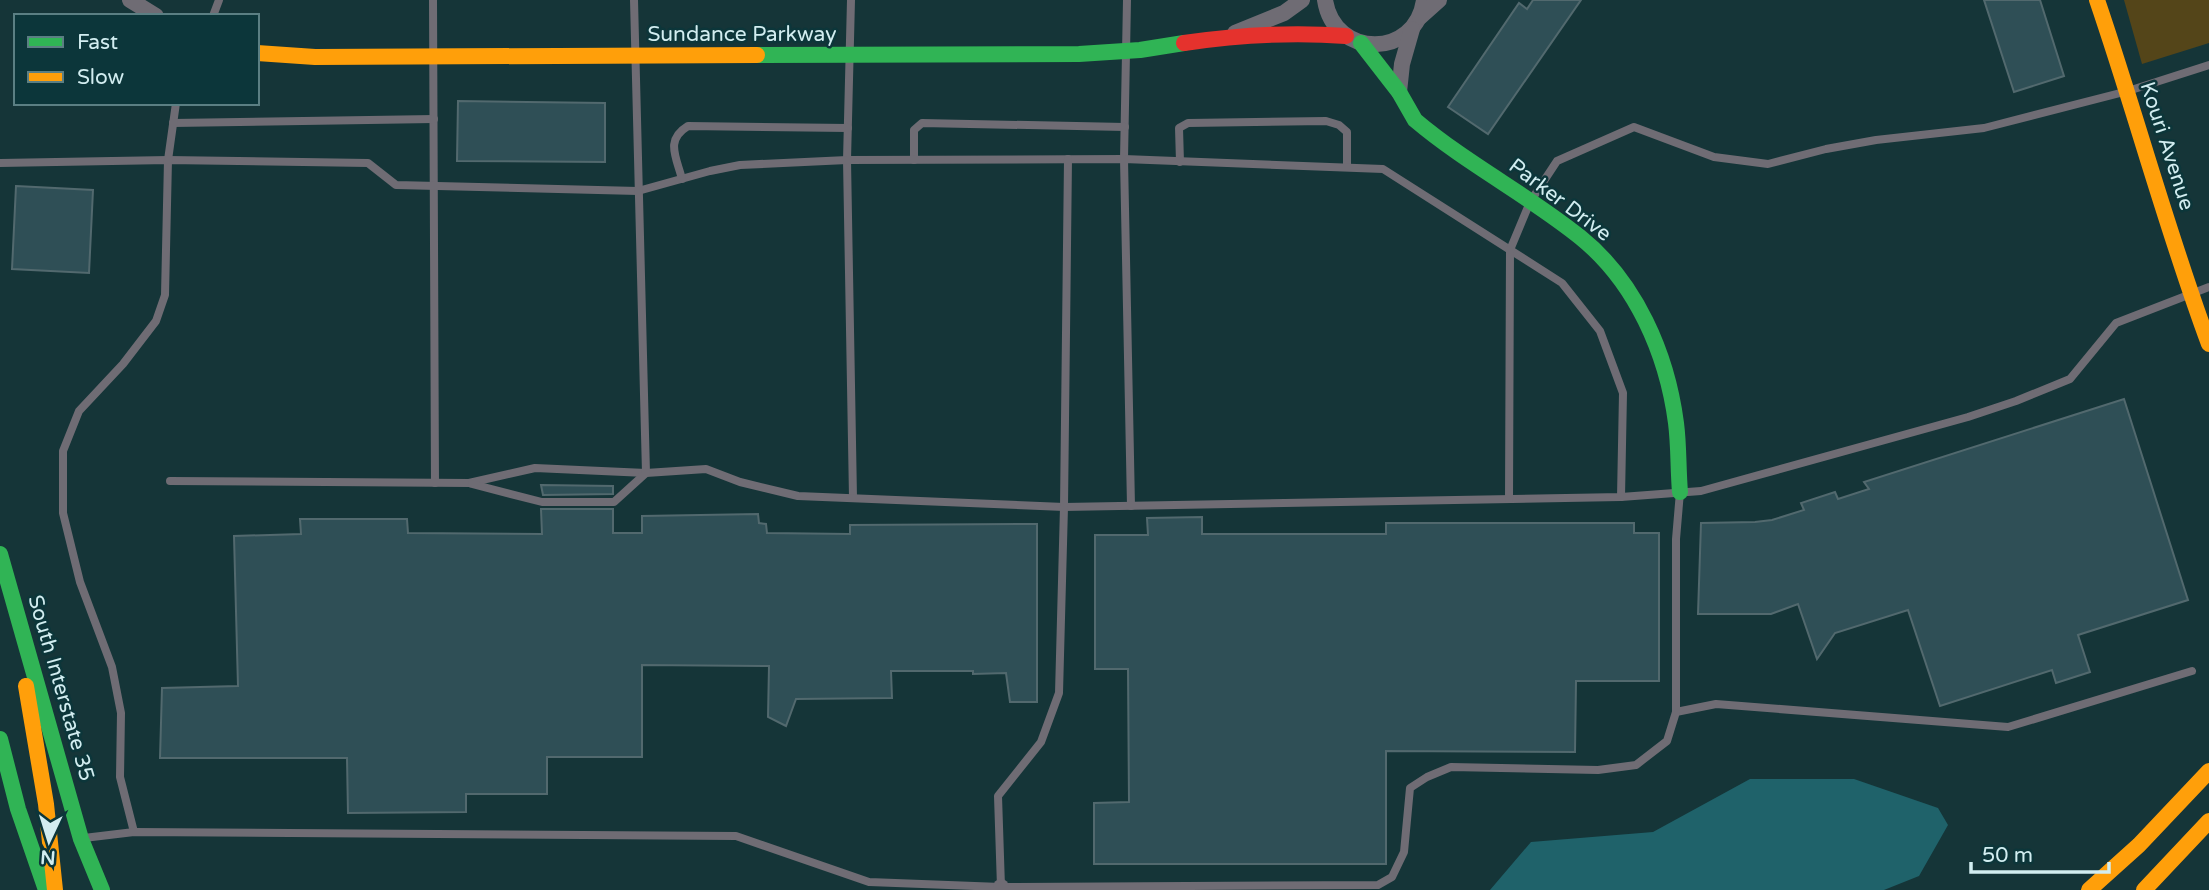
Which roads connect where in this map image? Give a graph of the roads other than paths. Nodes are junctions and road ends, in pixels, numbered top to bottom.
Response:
1 (130, 0) edge
2 (433, 0) edge
3 (634, 0) edge
4 (851, 0) edge
5 (1127, 0) edge
6 (1302, 0) edge
7 (1325, 0) edge
8 (1424, 0) edge
9 (1439, 0) edge
10 (2097, 0) edge
11 (153, 14) edge
12 (1416, 23) junction
13 (1346, 36) junction
14 (1225, 37) junction
15 (1362, 43) junction
16 (1126, 51) junction
17 (259, 52) edge
18 (851, 54) junction
19 (635, 56) junction
20 (433, 57) junction
21 (2209, 65) edge
22 (2128, 91) junction
23 (1399, 92) junction
24 (176, 105) edge
25 (434, 119) junction
26 (173, 123) junction
27 (1125, 127) junction
28 (848, 128) junction
29 (1068, 159) junction
30 (1124, 159) junction
31 (168, 160) junction
32 (846, 160) junction
33 (914, 160) junction
34 (1180, 162) junction
35 (0, 163) edge
36 (1347, 167) junction
37 (682, 179) junction
38 (434, 186) junction
39 (638, 191) junction
40 (1530, 202) junction
41 (1510, 250) junction
42 (2209, 287) edge
43 (2190, 293) junction
44 (2209, 344) edge
45 (646, 473) junction
46 (170, 481) dead end
47 (435, 483) junction
48 (469, 483) junction
49 (1679, 492) junction
50 (1621, 497) junction
51 (853, 498) junction
52 (1509, 499) junction
53 (1131, 506) junction
54 (1064, 507) junction
55 (0, 554) edge
56 (8, 577) junction
57 (2192, 671) dead end
58 (1676, 712) junction
59 (0, 739) edge
60 (2209, 771) edge
61 (2209, 821) edge
62 (134, 832) junction
63 (81, 839) junction
64 (1001, 888) edge
65 (46, 890) edge
66 (55, 890) edge
67 (103, 890) edge
68 (2089, 890) edge
69 (2144, 890) edge

1 - 11 street
2 - 20 lane
3 - 19 lane
4 - 18 lane
5 - 16 lane
6 - 14 street, Sundance Parkway
7 - 13 street
8 - 12 street
9 - 12 street
10 - 22 main road, Kouri Avenue
12 - 15 street
12 - 23 street
13 - 14 main road, Sundance Parkway
13 - 15 street
14 - 16 main road, Sundance Parkway
15 - 23 main road, Parker Drive
16 - 18 main road, Sundance Parkway
16 - 27 lane
17 - 20 main road, Sundance Parkway
18 - 19 main road, Sundance Parkway
18 - 28 lane
19 - 20 main road, Sundance Parkway
19 - 39 lane
20 - 25 lane
21 - 22 lane
22 - 40 lane
22 - 43 main road, Kouri Avenue
23 - 40 main road, Parker Drive
24 - 26 lane
25 - 26 lane
25 - 38 lane
26 - 31 lane
27 - 30 lane
27 - 33 lane
28 - 32 lane
28 - 37 lane
29 - 30 lane
29 - 33 lane
29 - 54 lane
30 - 34 lane
30 - 53 lane
31 - 35 lane
31 - 38 lane
31 - 62 lane
32 - 33 lane
32 - 37 lane
32 - 51 lane
34 - 36 lane
34 - 36 lane
36 - 41 lane
37 - 39 lane
38 - 39 lane
38 - 47 lane
39 - 45 lane
40 - 41 lane
40 - 49 main road, Parker Drive
41 - 50 lane
41 - 52 lane
42 - 43 lane
43 - 44 main road, Kouri Avenue
43 - 49 lane
45 - 48 lane
45 - 48 lane
45 - 51 lane
46 - 47 lane
47 - 48 lane
49 - 50 lane
49 - 58 lane
50 - 52 lane
51 - 54 lane
52 - 53 lane
53 - 54 lane
54 - 64 lane
55 - 56 main road, South Interstate 35
56 - 63 main road, South Interstate 35
56 - 66 main road, South Interstate 35
57 - 58 lane
58 - 64 lane
59 - 65 main road
60 - 68 main road
61 - 69 main road
62 - 63 lane
62 - 64 lane
63 - 67 main road, South Interstate 35

